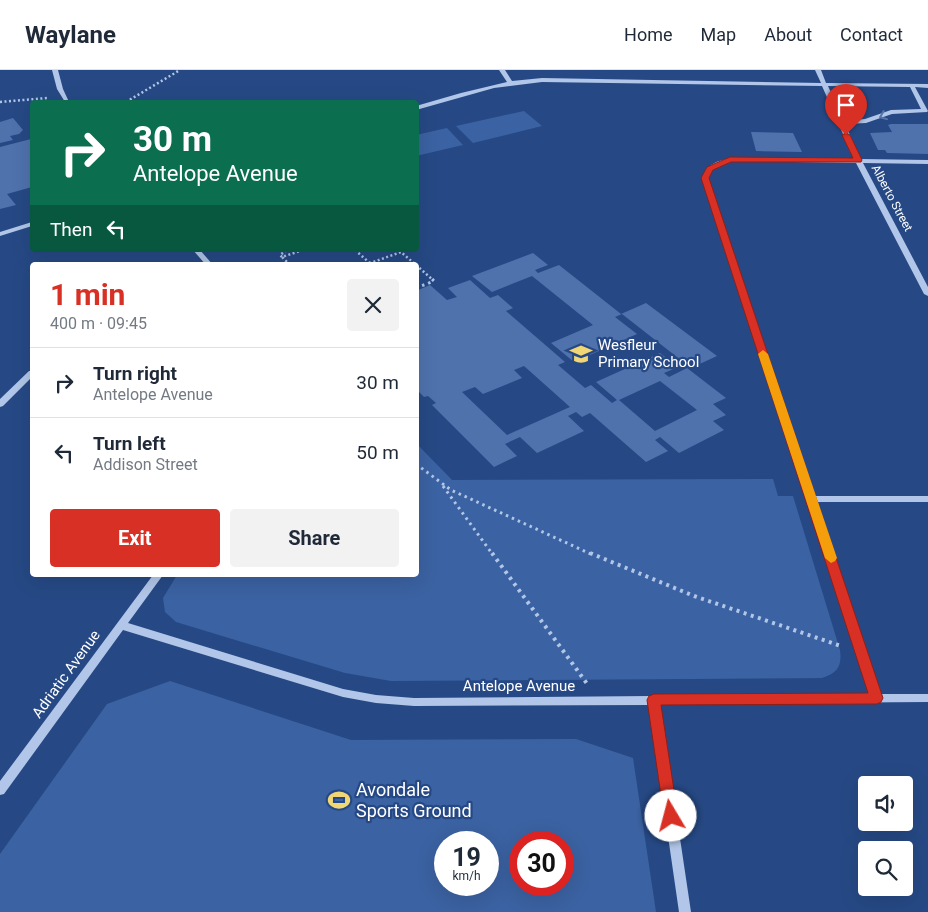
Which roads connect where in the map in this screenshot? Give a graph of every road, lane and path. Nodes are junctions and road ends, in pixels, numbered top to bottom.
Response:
1 (55, 70) edge
2 (180, 70) edge
3 (502, 70) edge
4 (818, 70) edge
5 (510, 82) junction
6 (824, 84) junction
7 (911, 85) junction
8 (928, 86) edge
9 (63, 95) junction
10 (66, 100) edge
11 (129, 100) edge
12 (0, 102) edge
13 (419, 107) edge
14 (926, 108) edge
15 (840, 123) junction
16 (858, 160) junction
17 (928, 162) edge
18 (30, 225) edge
19 (0, 234) edge
20 (198, 252) edge
21 (284, 252) edge
22 (297, 252) edge
23 (357, 252) edge
24 (401, 252) edge
25 (401, 252) edge
26 (282, 257) junction
27 (207, 262) edge
28 (287, 262) edge
29 (369, 262) edge
30 (376, 262) edge
31 (412, 262) edge
32 (419, 268) edge
33 (419, 287) edge
34 (928, 294) edge
35 (30, 374) edge
36 (0, 404) edge
37 (419, 467) edge
38 (442, 486) junction
39 (928, 499) edge
40 (811, 500) junction
41 (157, 577) edge
42 (121, 625) junction
43 (861, 650) junction
44 (877, 698) junction
45 (928, 698) edge
46 (589, 700) junction
47 (654, 700) junction
48 (0, 790) edge
49 (685, 912) edge

1 - 9 street
2 - 11 path
3 - 5 street
4 - 6 street, Alberto Street
5 - 6 street
5 - 13 street
6 - 7 street
6 - 15 street, Alberto Street
7 - 8 street
7 - 14 street
9 - 10 street
9 - 12 path
14 -> 15 street
15 - 16 street, Alberto Street
16 - 17 street
16 - 34 street, Alberto Street
16 - 40 street
18 - 19 street
20 - 27 street
21 - 26 path
22 - 26 path
23 - 29 path
24 - 30 path
25 - 31 path
26 - 28 path
32 - 33 path
35 - 36 street
37 - 38 path
38 - 43 path
38 - 46 path
39 - 40 street
40 - 43 street
41 - 42 street, Adriatic Avenue
42 - 46 street, Antelope Avenue
42 - 48 street, Adriatic Avenue
43 - 44 street
44 - 45 street, Antelope Avenue
44 - 47 street, Antelope Avenue
46 - 47 street, Antelope Avenue
47 - 49 street

